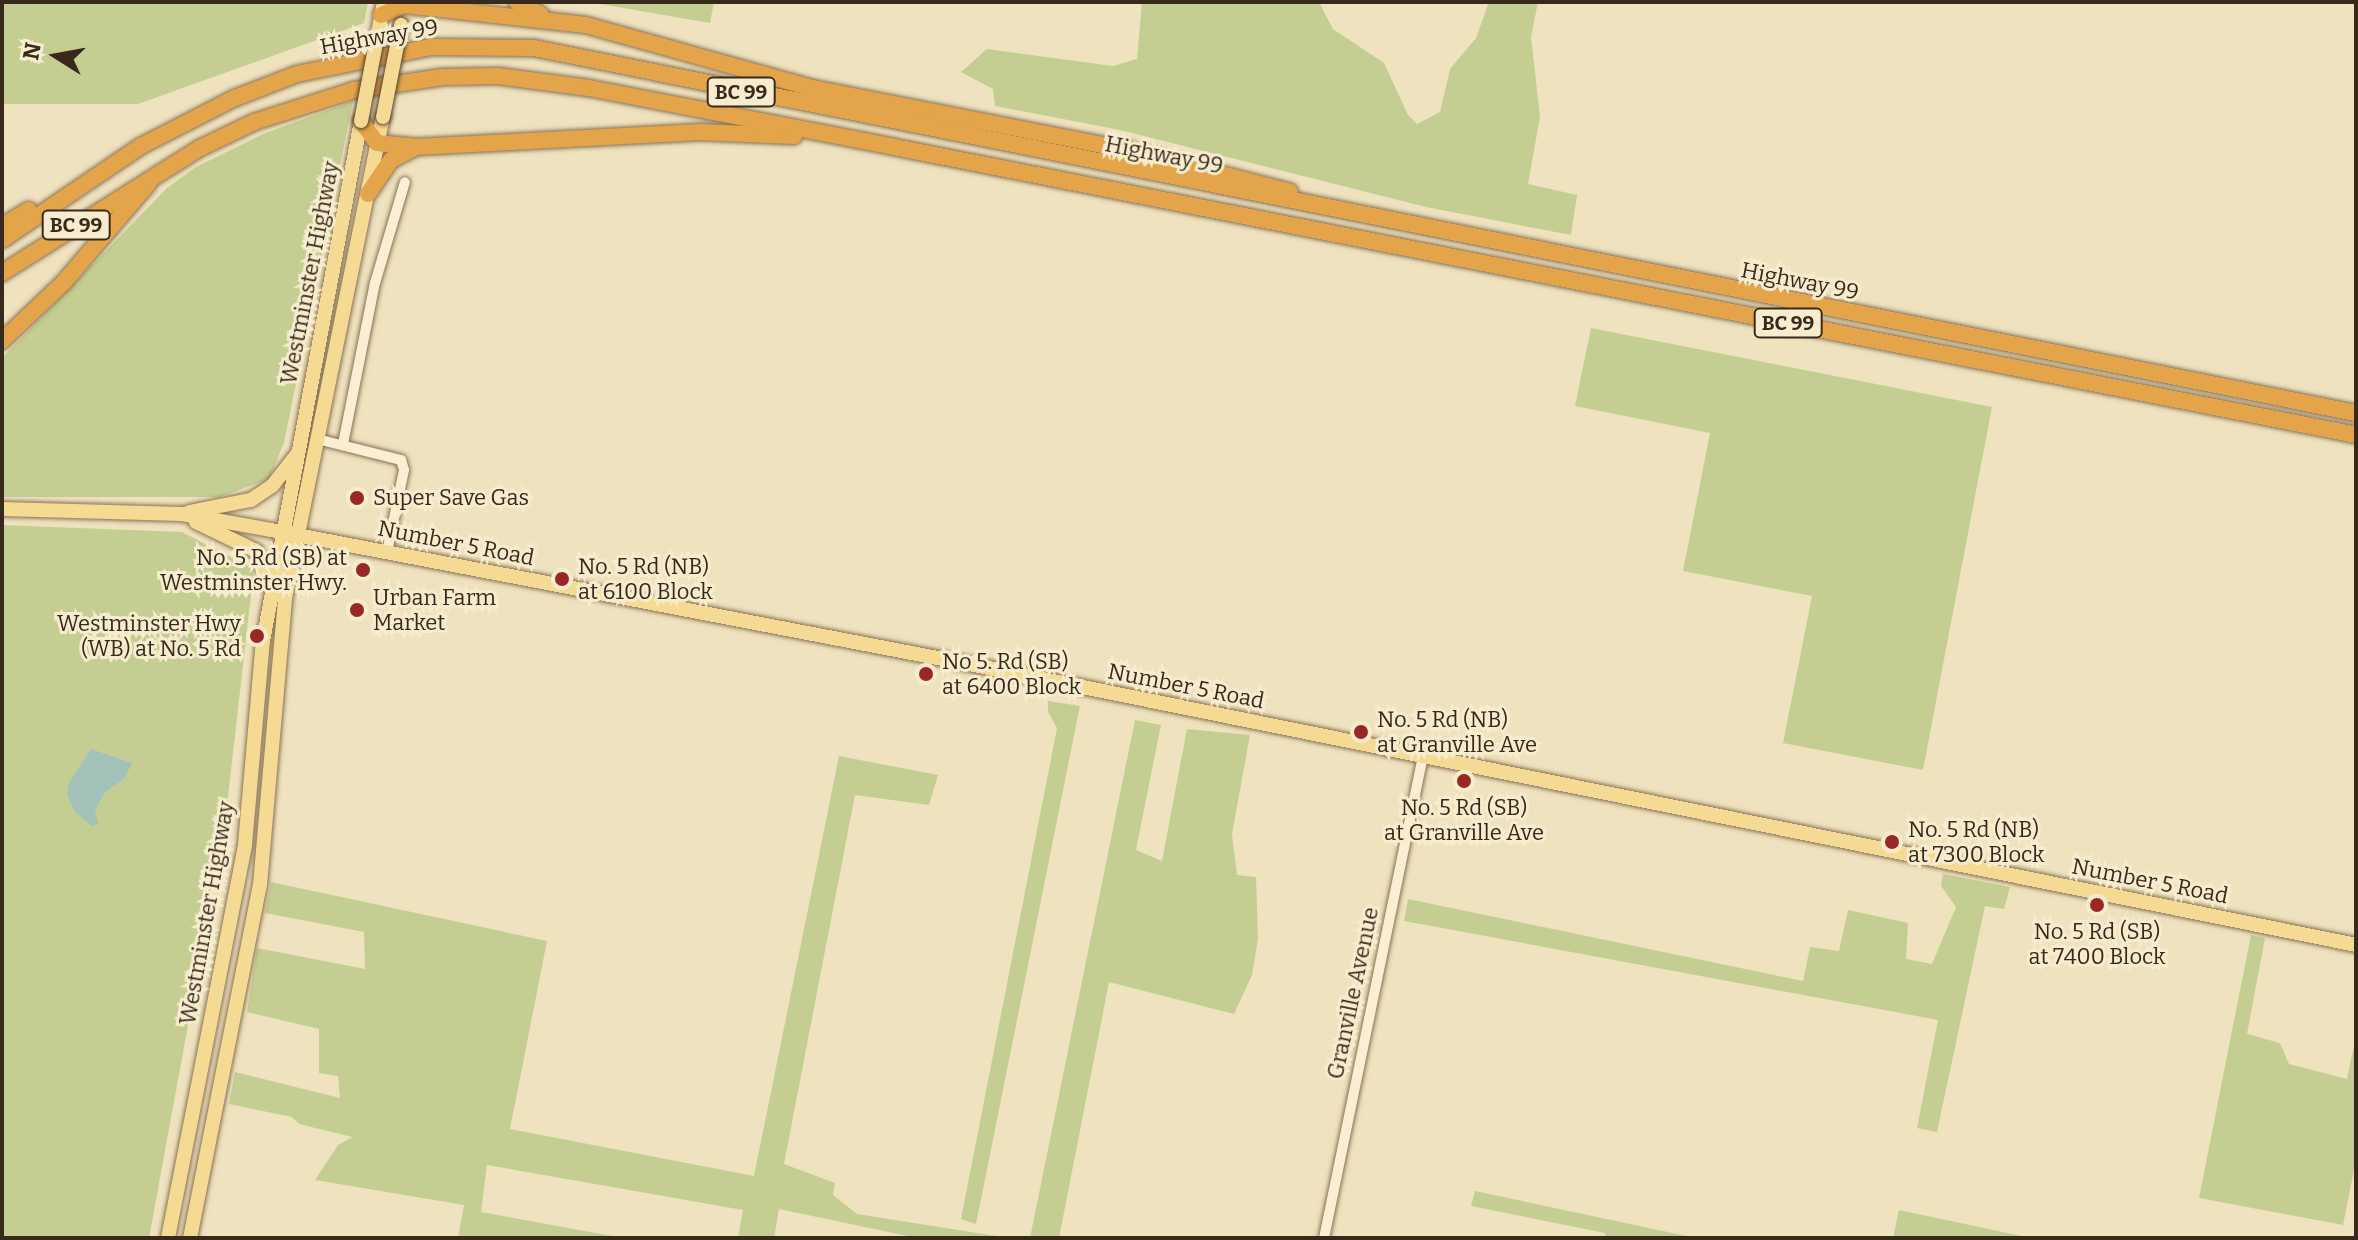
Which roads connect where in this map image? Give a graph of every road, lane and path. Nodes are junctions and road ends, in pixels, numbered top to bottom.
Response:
1 (517, 2) edge
2 (405, 3) edge
3 (381, 16) edge
4 (550, 19) junction
5 (361, 121) junction
6 (828, 134) junction
7 (377, 143) junction
8 (141, 146) junction
9 (416, 147) junction
10 (151, 180) junction
11 (405, 182) dead end
12 (368, 194) junction
13 (1352, 214) junction
14 (2, 226) edge
15 (2, 240) edge
16 (2, 273) edge
17 (2, 341) edge
18 (2356, 413) edge
19 (2356, 435) edge
20 (317, 439) junction
21 (343, 444) junction
22 (298, 452) junction
23 (2, 509) edge
24 (182, 514) junction
25 (283, 532) junction
26 (298, 535) junction
27 (387, 552) junction
28 (271, 595) junction
29 (1423, 757) junction
30 (2356, 945) edge
31 (168, 1238) edge
32 (190, 1238) edge
33 (1324, 1238) edge

1 - 4 highway
2 - 3 highway
2 - 4 highway
2 - 7 main road, Westminster Highway, bridge
3 - 5 main road, Westminster Highway, bridge
4 - 13 highway
5 - 7 highway
5 - 22 main road, Westminster Highway
6 - 9 highway
6 - 10 highway, Highway 99 / BC 99
6 - 19 highway, Highway 99 / BC 99
7 - 9 highway
7 - 12 main road, Westminster Highway
8 - 13 highway, Highway 99 / BC 99
8 - 14 highway
8 - 15 highway, Highway 99 / BC 99
9 - 12 highway
10 - 16 highway, Highway 99 / BC 99
10 - 17 highway
11 - 21 street
12 - 20 main road, Westminster Highway
13 - 18 highway, Highway 99 / BC 99
20 - 21 street
20 - 26 main road, Westminster Highway
21 - 27 street
22 - 24 main road
22 - 25 main road, Westminster Highway
23 - 24 main road, Number 5 Road
24 - 25 main road, Number 5 Road
24 - 28 main road
25 - 26 main road, Number 5 Road
25 - 28 main road, Westminster Highway
26 - 27 main road, Number 5 Road
26 - 32 main road, Westminster Highway
27 - 29 main road, Number 5 Road
28 - 31 main road, Westminster Highway
29 - 30 main road, Number 5 Road
29 - 33 street, Granville Avenue

